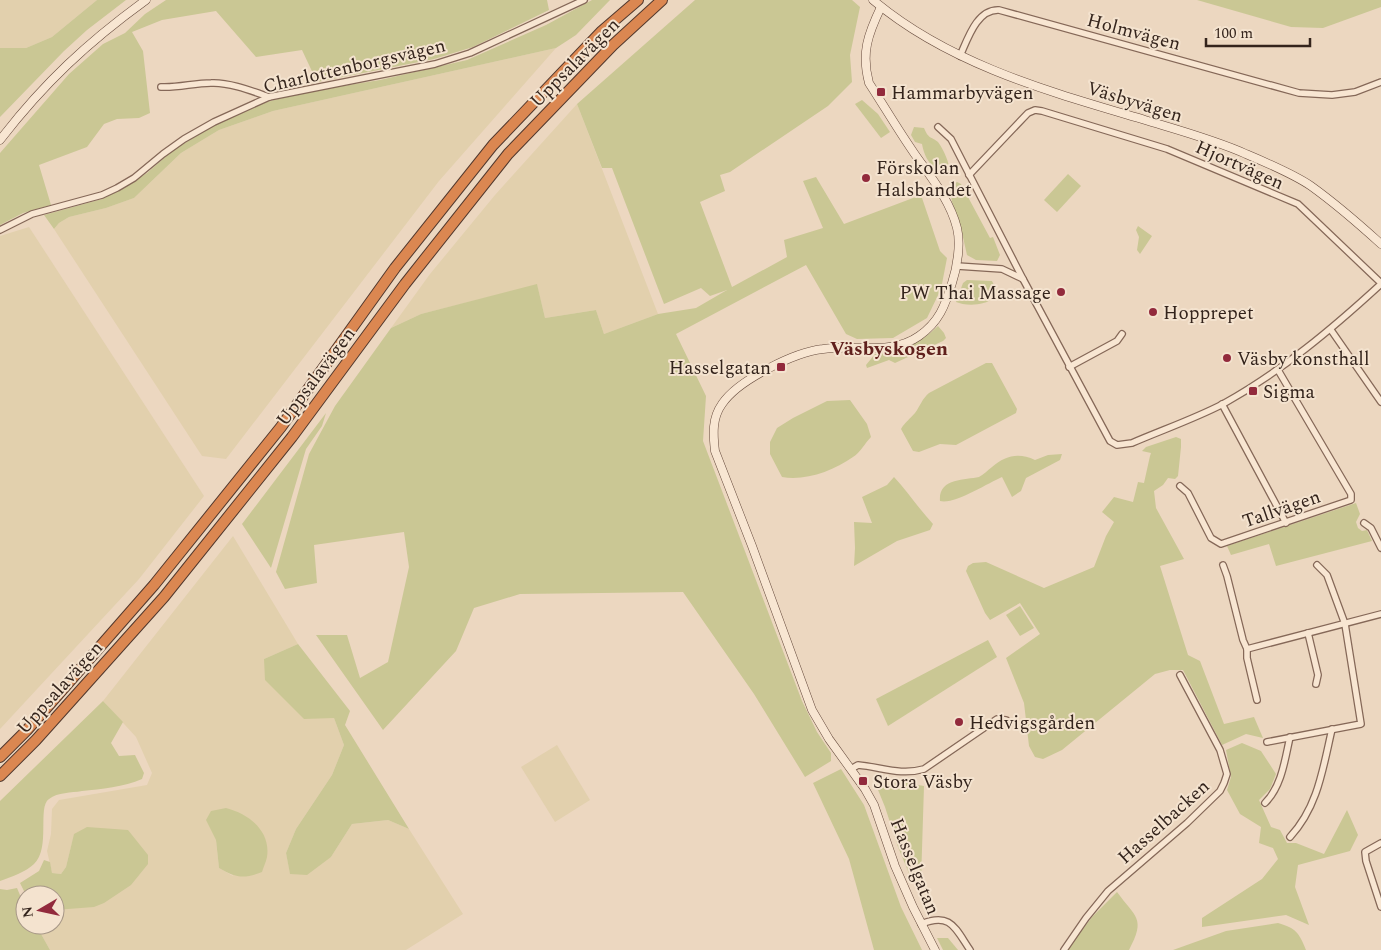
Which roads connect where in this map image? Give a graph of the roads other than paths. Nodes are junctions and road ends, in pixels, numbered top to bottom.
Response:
1 (146, 0) edge
2 (584, 0) edge
3 (638, 0) edge
4 (662, 0) edge
5 (873, 0) edge
6 (881, 7) junction
7 (960, 56) junction
8 (1381, 82) edge
9 (160, 87) dead end
10 (269, 97) junction
11 (938, 127) dead end
12 (0, 140) edge
13 (969, 175) junction
14 (0, 230) edge
15 (1381, 244) edge
16 (957, 266) junction
17 (1023, 279) junction
18 (1381, 283) edge
19 (1331, 330) junction
20 (1122, 334) dead end
21 (1069, 367) junction
22 (1278, 370) junction
23 (1381, 402) edge
24 (1222, 404) junction
25 (1180, 486) dead end
26 (1286, 523) junction
27 (1364, 523) dead end
28 (1381, 548) edge
29 (1223, 565) dead end
30 (1317, 565) dead end
31 (1381, 614) edge
32 (1345, 624) junction
33 (1308, 633) junction
34 (1247, 649) junction
35 (1180, 675) dead end
36 (1316, 684) dead end
37 (1258, 700) dead end
38 (1006, 720) dead end
39 (1332, 729) junction
40 (1290, 737) junction
41 (1267, 742) dead end
42 (0, 757) edge
43 (851, 769) junction
44 (0, 776) edge
45 (1265, 803) dead end
46 (1290, 837) dead end
47 (1381, 843) edge
48 (1381, 907) edge
49 (921, 924) junction
50 (935, 950) edge
51 (970, 950) edge
52 (1064, 950) edge

1 - 12 street
2 - 10 street, Charlottenborgsvägen
3 - 42 highway, Uppsalavägen
4 - 44 highway, Uppsalavägen
5 - 6 street, Väsbyvägen
6 - 7 street, Väsbyvägen
6 - 16 street, Hasselgatan
7 - 8 street, Holmvägen
7 - 15 street, Väsbyvägen
9 - 10 street
10 - 14 street, Charlottenborgsvägen
11 - 13 street
13 - 17 street
13 - 18 street, Hjortvägen
16 - 17 street
16 - 43 street, Hasselgatan
17 - 21 street
18 - 19 street
19 - 22 street
19 - 23 street
20 - 21 street
21 - 24 street
22 - 24 street
22 - 26 street, Tallvägen
24 - 26 street
25 - 26 street, Tallvägen
27 - 28 street
29 - 34 street
30 - 32 street
31 - 32 street
32 - 33 street
32 - 39 street
33 - 34 street
33 - 36 street
34 - 37 street
35 - 52 street, Hasselbacken
38 - 43 street
39 - 40 street
39 - 46 street
40 - 41 street
40 - 45 street
43 - 49 street, Hasselgatan
47 - 48 street
49 - 50 street, Hasselgatan
49 - 51 street

